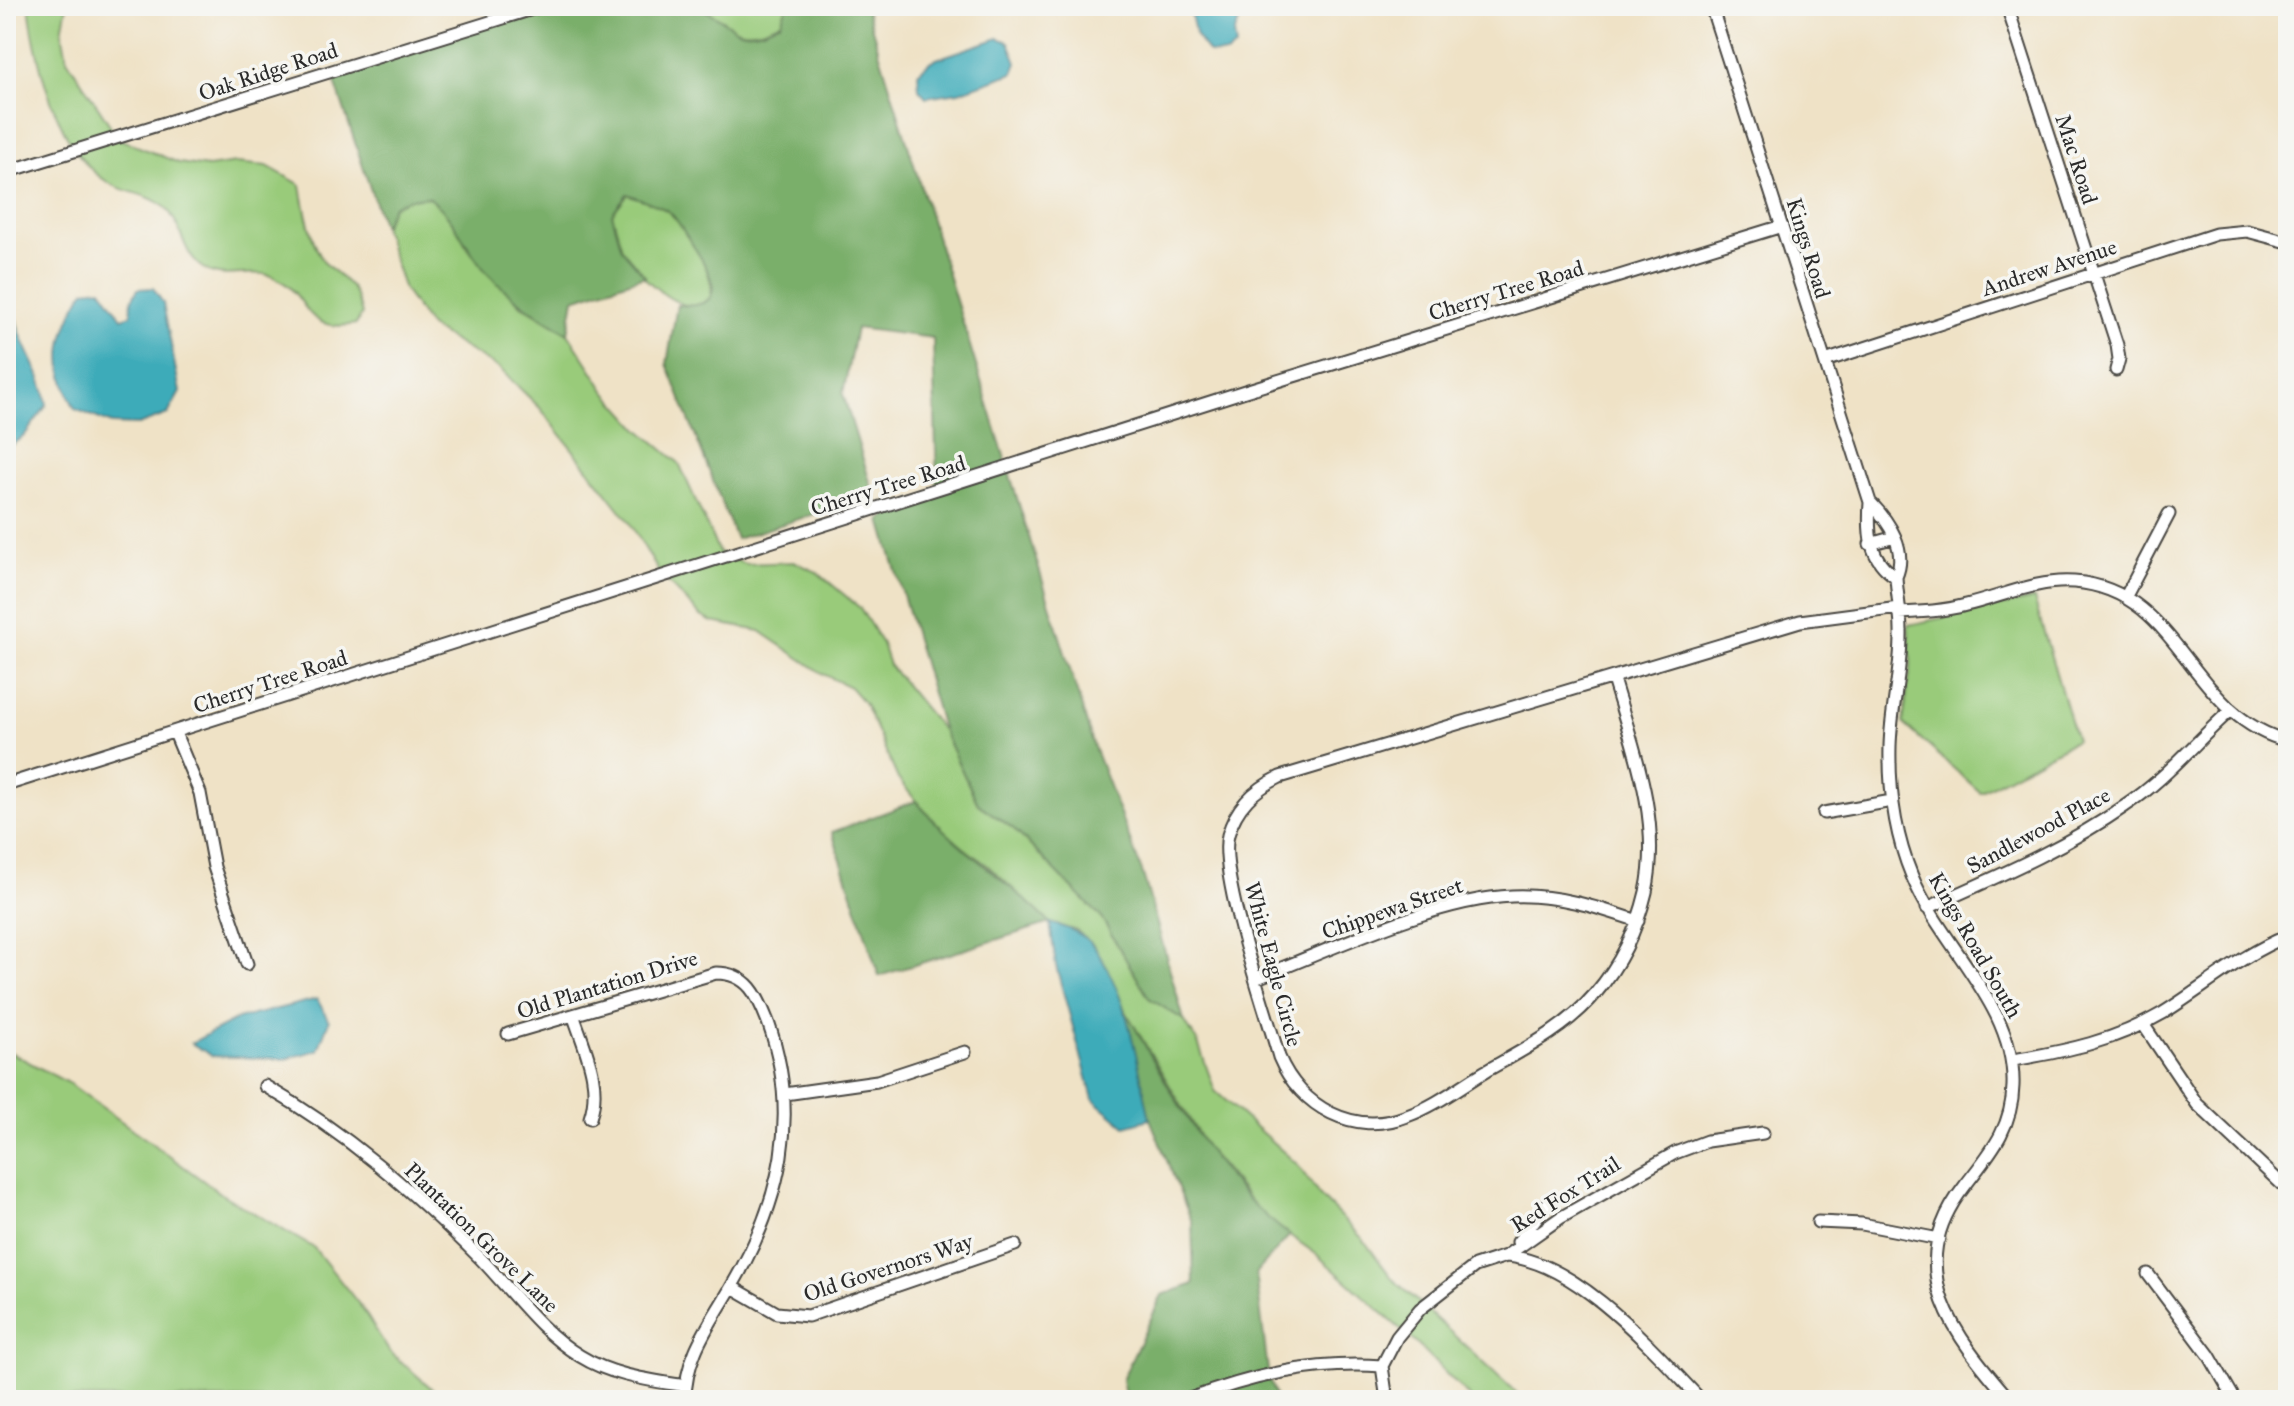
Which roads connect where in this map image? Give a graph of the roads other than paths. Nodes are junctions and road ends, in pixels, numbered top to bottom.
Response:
1 (542, 6) edge
2 (1711, 6) edge
3 (2007, 6) edge
4 (6, 172) edge
5 (1782, 226) junction
6 (2288, 242) edge
7 (2094, 273) junction
8 (1825, 361) junction
9 (2116, 370) dead end
10 (1870, 502) junction
11 (2169, 514) dead end
12 (1895, 537) junction
13 (1870, 544) junction
14 (1896, 577) junction
15 (2126, 596) junction
16 (1899, 611) junction
17 (1613, 679) junction
18 (2230, 711) junction
19 (175, 733) junction
20 (2288, 741) edge
21 (6, 785) edge
22 (1892, 801) junction
23 (1824, 813) dead end
24 (1927, 908) junction
25 (1638, 921) junction
26 (2288, 936) edge
27 (247, 964) dead end
28 (1257, 978) junction
29 (574, 1017) junction
30 (2143, 1024) junction
31 (508, 1034) dead end
32 (965, 1052) dead end
33 (2013, 1060) junction
34 (265, 1086) dead end
35 (785, 1094) junction
36 (590, 1118) dead end
37 (1763, 1133) dead end
38 (2288, 1190) edge
39 (1552, 1198) dead end
40 (1818, 1222) dead end
41 (1939, 1239) junction
42 (1015, 1245) dead end
43 (1506, 1256) junction
44 (2148, 1274) dead end
45 (732, 1287) junction
46 (1382, 1366) junction
47 (686, 1386) junction
48 (685, 1400) edge
49 (1187, 1400) edge
50 (1387, 1400) edge
51 (1701, 1400) edge
52 (2010, 1400) edge
53 (2235, 1400) edge

1 - 4 street, Oak Ridge Road
2 - 5 street, Kings Road
3 - 7 street, Mac Road
5 - 8 street, Kings Road
5 - 19 street, Cherry Tree Road
6 - 7 street, Andrew Avenue
7 - 8 street, Andrew Avenue
7 - 9 street, Mac Road
8 - 10 street, Kings Road
10 - 12 street, Kings Road
10 - 13 street, Kings Road
11 - 15 street
12 - 13 street
12 - 14 street
13 - 14 street
14 - 16 street
15 - 16 street
15 - 18 street
16 - 17 street, White Eagle Circle
16 - 22 street, Kings Road South
17 - 25 street, White Eagle Circle
17 - 28 street, White Eagle Circle
18 - 20 street
18 - 24 street, Sandlewood Place
19 - 21 street, Cherry Tree Road
19 - 27 street
22 - 23 street
22 - 24 street, Kings Road South
24 - 33 street, Kings Road South
25 - 28 street, Chippewa Street
25 - 28 street, White Eagle Circle
26 - 30 street
29 - 31 street, Old Plantation Drive
29 - 35 street, Old Plantation Drive
29 - 36 street
30 - 33 street
30 - 38 street
32 - 35 street
33 - 41 street, Kings Road South
34 - 47 street, Plantation Grove Lane
35 - 45 street, Old Plantation Drive
37 - 43 street, Red Fox Trail
39 - 43 street
40 - 41 street
41 - 52 street, Kings Road South
42 - 45 street, Old Governors Way
43 - 46 street, Red Fox Trail
43 - 51 street
44 - 53 street
45 - 47 street, Old Plantation Drive
46 - 49 street
46 - 50 street
47 - 48 street, Old Plantation Drive

